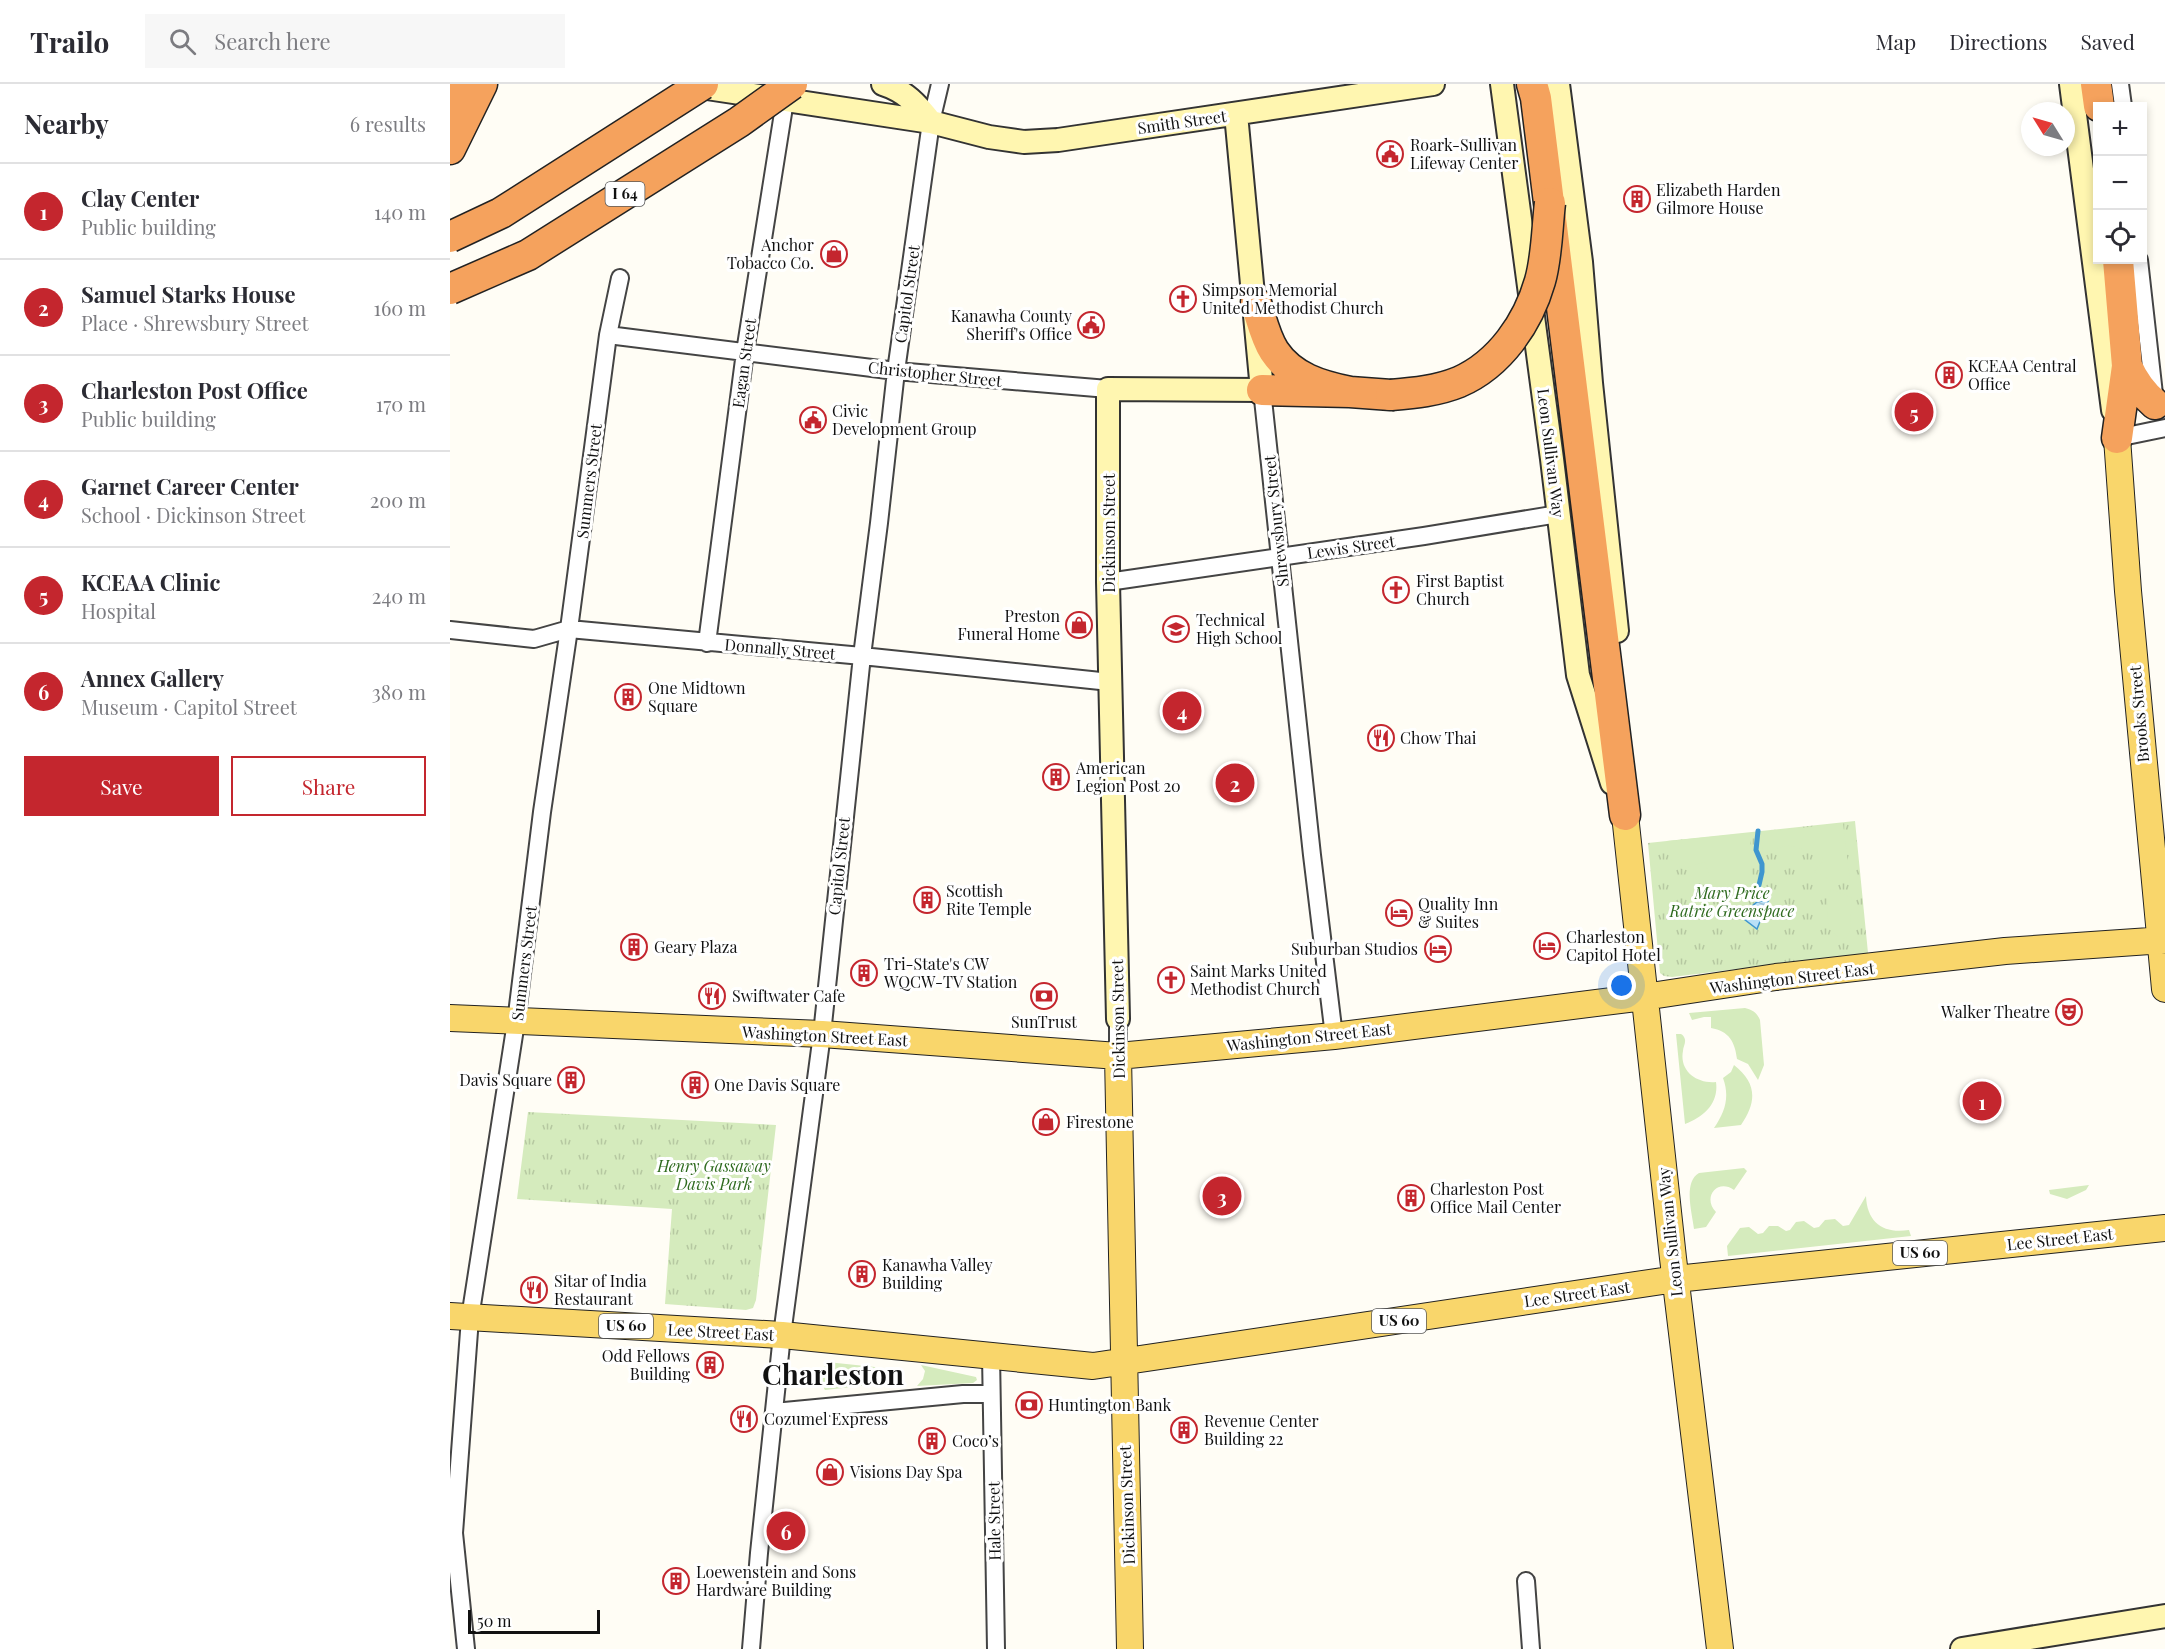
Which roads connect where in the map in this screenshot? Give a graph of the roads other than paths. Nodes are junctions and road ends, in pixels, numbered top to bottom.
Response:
1 (452, 84) edge
2 (482, 84) edge
3 (682, 84) edge
4 (703, 84) edge
5 (883, 84) edge
6 (940, 84) edge
7 (1433, 84) edge
8 (1502, 84) edge
9 (2072, 84) edge
10 (2096, 84) edge
11 (2120, 84) edge
12 (1540, 87) edge
13 (788, 89) edge
14 (2098, 102) edge
15 (2122, 102) edge
16 (1236, 114) junction
17 (931, 122) junction
18 (454, 141) edge
19 (1550, 203) junction
20 (450, 237) edge
21 (2118, 264) edge
22 (2140, 264) edge
23 (620, 278) dead end
24 (450, 289) edge
25 (1256, 303) junction
26 (608, 335) junction
27 (745, 352) junction
28 (2127, 366) junction
29 (896, 370) junction
30 (1108, 389) junction
31 (1262, 390) junction
32 (1350, 392) junction
33 (2162, 414) edge
34 (2117, 438) junction
35 (1558, 514) junction
36 (1281, 557) junction
37 (1108, 582) junction
38 (569, 628) junction
39 (450, 630) edge
40 (707, 643) junction
41 (862, 656) junction
42 (1110, 682) junction
43 (1625, 815) junction
44 (2163, 940) edge
45 (2165, 989) edge
46 (1644, 998) junction
47 (450, 1018) edge
48 (1118, 1018) joint
49 (516, 1022) junction
50 (822, 1034) junction
51 (1334, 1036) junction
52 (1118, 1056) junction
53 (2165, 1228) edge
54 (1676, 1280) junction
55 (460, 1317) edge
56 (782, 1335) junction
57 (991, 1354) junction
58 (1123, 1361) junction
59 (991, 1394) junction
60 (774, 1412) junction
61 (1526, 1581) dead end
62 (2165, 1616) edge
63 (466, 1649) edge
64 (752, 1649) edge
65 (996, 1649) edge
66 (1130, 1649) edge
67 (1531, 1649) edge
68 (1720, 1649) edge
69 (1962, 1649) edge

1 - 18 highway
2 - 18 highway
3 - 13 street, Smith Street
4 - 20 highway, bridge
5 - 17 street
6 - 17 street, Capitol Street
7 - 16 street, Smith Street
8 - 35 street, Leon Sullivan Way
9 - 34 street
10 - 14 highway
11 - 15 street
12 - 19 highway
12 - 43 street, Leon Sullivan Way
13 - 17 street, Smith Street
13 - 24 highway, I 64, bridge
13 - 27 street, Eagan Street
16 - 17 street, Smith Street
16 - 25 street, Shrewsbury Street
17 - 29 street, Capitol Street
19 - 32 highway, bridge
19 - 43 highway, bridge
21 - 28 highway
22 - 33 street
23 - 26 street, Summers Street
25 - 31 street, Shrewsbury Street
25 - 32 highway
26 - 27 street, Christopher Street
26 - 38 street, Summers Street
27 - 29 street, Christopher Street
27 - 40 street, Eagan Street
28 - 33 highway
28 - 34 highway
29 - 30 street, Christopher Street
29 - 41 street, Capitol Street
30 - 31 street, Christopher Street
30 - 37 street, Dickinson Street
31 - 32 highway
31 - 36 street, Shrewsbury Street
33 - 34 street
34 - 44 main road, Brooks Street
35 - 36 street, Lewis Street
35 - 43 street, Leon Sullivan Way
36 - 37 street, Lewis Street
36 - 51 street, Shrewsbury Street
37 - 42 street, Dickinson Street
38 - 39 street, Donnally Street
38 - 40 street, Donnally Street
38 - 49 street, Summers Street
40 - 41 street, Donnally Street
41 - 42 street, Donnally Street
41 - 50 street, Capitol Street
42 - 48 street, Dickinson Street
43 - 46 main road, Leon Sullivan Way
44 - 45 main road, Brooks Street
44 - 46 main road, Washington Street East
46 - 51 main road, Washington Street East
46 - 54 main road, Leon Sullivan Way
47 - 49 main road, Washington Street East
48 - 52 street, Dickinson Street
49 - 50 main road, Washington Street East
49 - 55 street, Summers Street
50 - 52 main road, Washington Street East
50 - 56 street, Capitol Street
51 - 52 main road, Washington Street East
52 - 58 main road, Dickinson Street
53 - 54 main road, Lee Street East / US 60
54 - 58 main road, Lee Street East / US 60
54 - 68 main road, Leon Sullivan Way
55 - 56 main road, Lee Street East / US 60
55 - 63 street, Summers Street
56 - 57 main road, Lee Street East / US 60
56 - 60 street, Capitol Street
57 - 58 main road, Lee Street East / US 60
57 - 59 street
58 - 66 main road, Dickinson Street
59 - 60 street
59 - 65 street, Hale Street
60 - 64 street, Capitol Street
61 - 67 street
62 - 69 street

